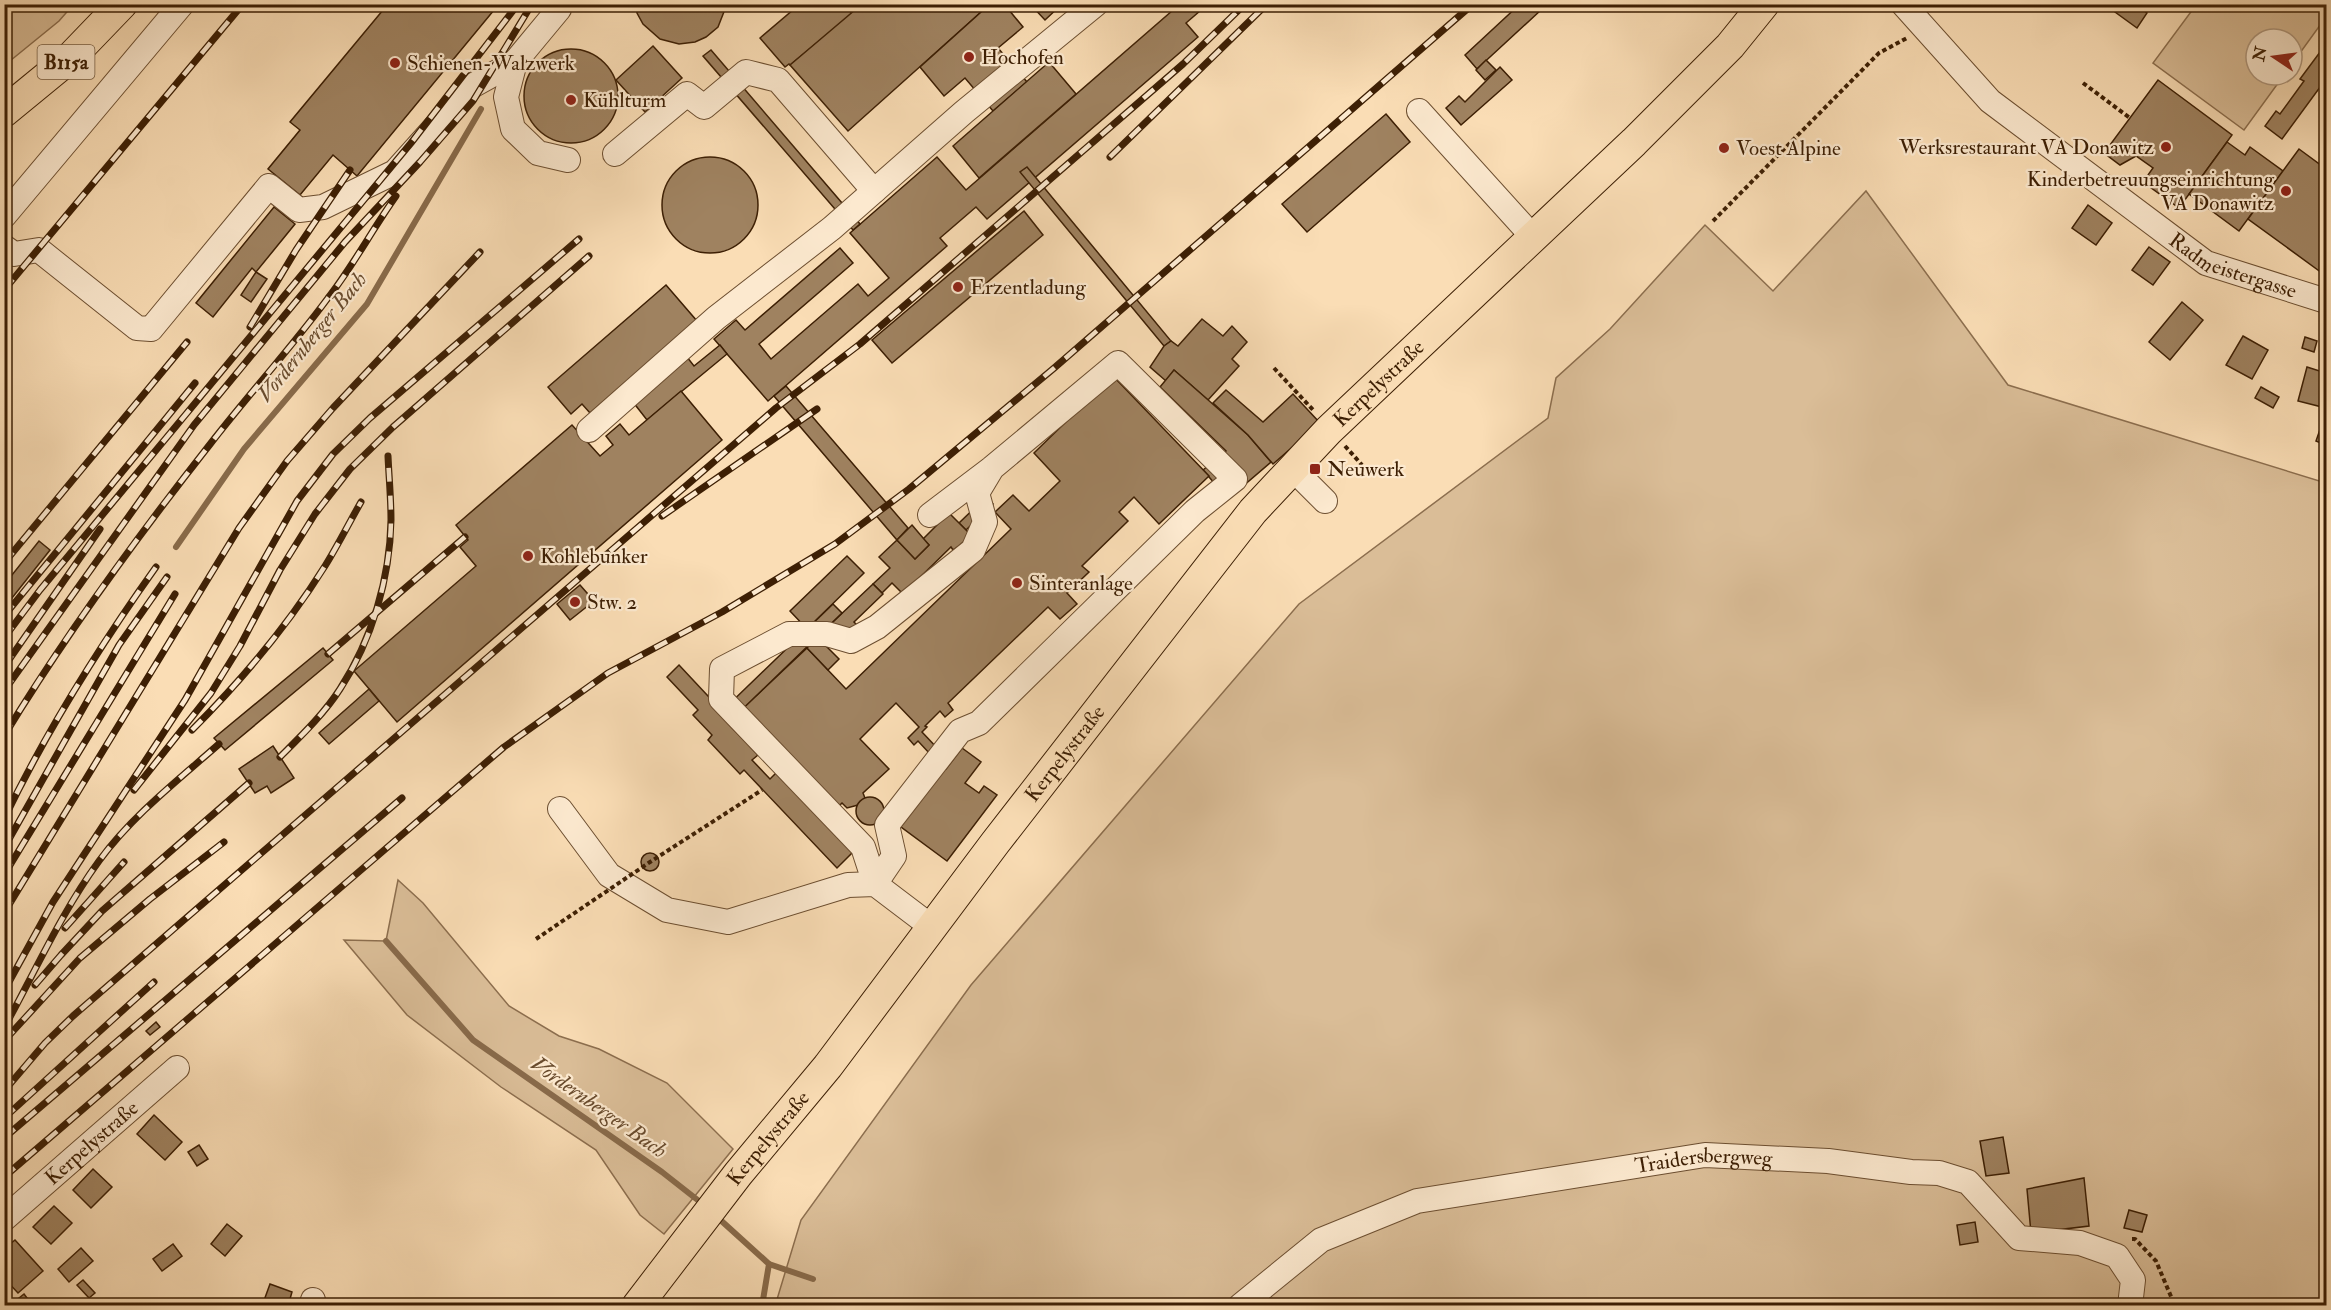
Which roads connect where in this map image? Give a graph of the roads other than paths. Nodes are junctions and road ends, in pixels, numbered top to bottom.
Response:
1 (122, 4) edge
2 (182, 4) edge
3 (1096, 4) edge
4 (1764, 4) edge
5 (1903, 4) edge
6 (559, 9) dead end
7 (515, 62) junction
8 (1419, 111) dead end
9 (4, 112) edge
10 (615, 154) dead end
11 (568, 160) dead end
12 (874, 192) junction
13 (4, 216) edge
14 (1533, 237) junction
15 (8, 256) edge
16 (2326, 301) edge
17 (589, 430) dead end
18 (992, 468) junction
19 (1292, 468) junction
20 (1325, 501) dead end
21 (930, 515) dead end
22 (560, 809) dead end
23 (875, 884) junction
24 (933, 928) junction
25 (177, 1068) dead end
26 (4, 1218) edge
27 (637, 1305) edge
28 (1240, 1305) edge
29 (2130, 1305) edge

1 - 9 main road, B115a
2 - 13 street
3 - 12 street
4 - 14 main road, Kerpelystraße
5 - 16 street, Radmeistergasse
6 - 7 street
7 - 11 street
7 - 15 street
8 - 14 street
10 - 12 street
12 - 17 street
14 - 19 main road, Kerpelystraße
18 - 21 street
18 - 23 street
18 - 23 street
19 - 20 street
19 - 24 main road, Kerpelystraße
22 - 23 street
23 - 24 street
24 - 27 main road, Kerpelystraße
25 - 26 street, Kerpelystraße
28 - 29 street, Traidersbergweg

